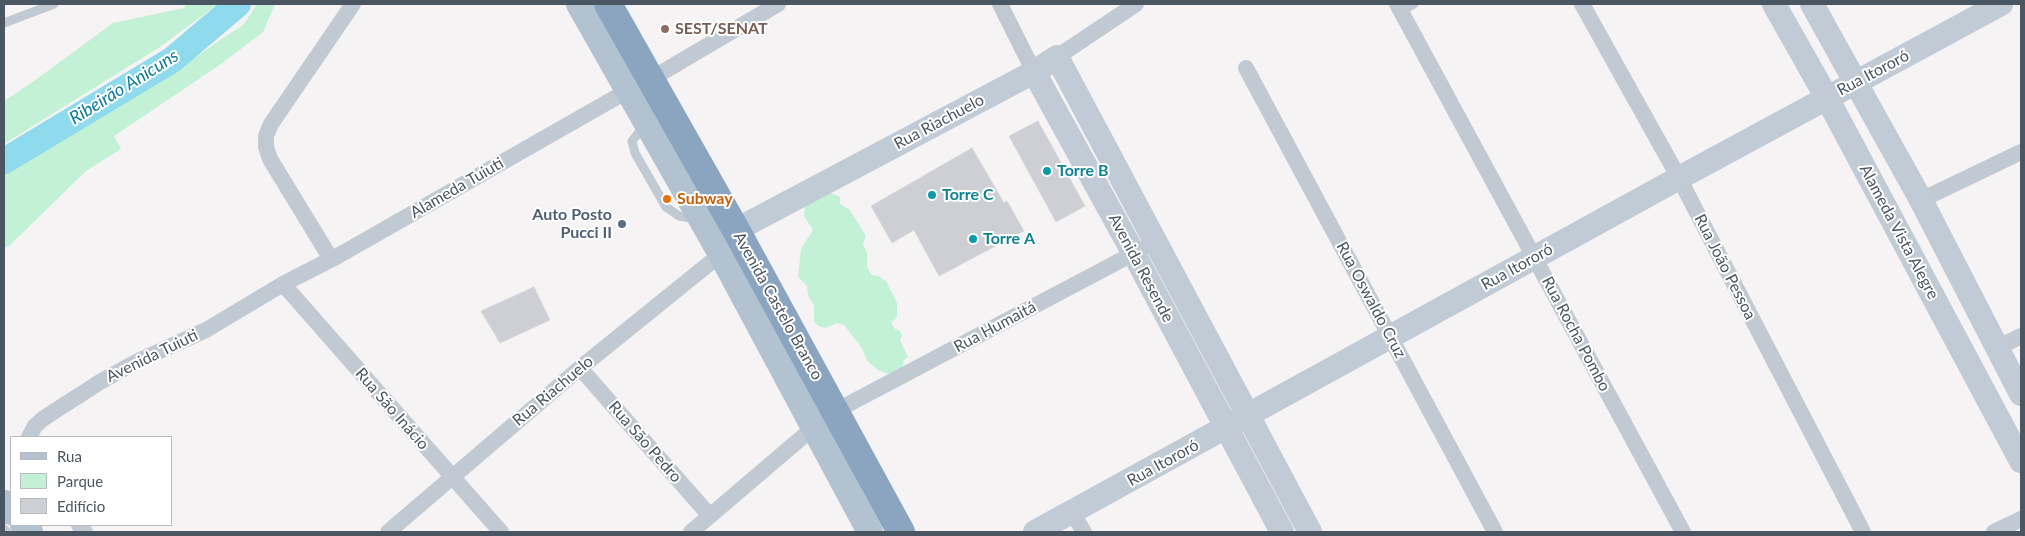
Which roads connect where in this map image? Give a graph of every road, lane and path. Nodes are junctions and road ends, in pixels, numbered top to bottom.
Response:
1 (54, 4) edge
2 (353, 4) edge
3 (579, 4) edge
4 (608, 4) edge
5 (778, 4) edge
6 (1000, 4) edge
7 (1136, 4) edge
8 (1582, 4) edge
9 (1774, 4) edge
10 (1812, 4) edge
11 (2001, 4) edge
12 (1404, 6) edge
13 (4, 23) edge
14 (1057, 57) junction
15 (1246, 68) dead end
16 (1034, 72) junction
17 (1856, 83) junction
18 (640, 84) junction
19 (1827, 98) junction
20 (2021, 152) edge
21 (1679, 178) junction
22 (1921, 200) junction
23 (736, 230) junction
24 (1156, 243) junction
25 (721, 254) junction
26 (1134, 254) junction
27 (1535, 257) junction
28 (331, 259) junction
29 (283, 284) junction
30 (2021, 336) edge
31 (1390, 337) junction
32 (1997, 348) junction
33 (580, 368) junction
34 (789, 382) junction
35 (2021, 394) edge
36 (835, 412) junction
37 (1248, 415) junction
38 (813, 428) junction
39 (1227, 428) junction
40 (30, 436) edge
41 (2021, 461) edge
42 (451, 477) junction
43 (1072, 512) junction
44 (710, 516) junction
45 (2021, 519) edge
46 (4, 528) edge
47 (7, 532) edge
48 (388, 532) edge
49 (502, 532) edge
50 (692, 532) edge
51 (870, 532) edge
52 (901, 532) edge
53 (1035, 532) edge
54 (1084, 532) edge
55 (1282, 532) edge
56 (1310, 532) edge
57 (1495, 532) edge
58 (1683, 532) edge
59 (1864, 532) edge
60 (1994, 532) edge

1 - 13 lane
2 - 28 street
3 - 18 main road, Avenida Castelo Branco
4 - 18 highway, Avenida Castelo Branco
5 - 18 street, Alameda Tuiuti
6 - 16 street, Avenida Resende
7 - 14 street, Rua Riachuelo
8 - 21 street, Rua João Pessoa
9 - 19 street, Alameda Vista Alegre
10 - 17 street, Alameda Vista Alegre
11 - 17 street, Rua Itororó
12 - 27 street, Rua Rocha Pombo
14 - 16 street, Rua Riachuelo
14 - 24 street, Avenida Resende
15 - 31 street, Rua Oswaldo Cruz
16 - 23 street, Rua Riachuelo
16 - 26 street, Avenida Resende
17 - 19 street, Rua Itororó
17 - 22 street, Alameda Vista Alegre
18 - 23 highway, Avenida Castelo Branco
18 - 25 main road, Avenida Castelo Branco
18 - 28 street, Alameda Tuiuti
19 - 21 street, Rua Itororó
19 - 41 street, Alameda Vista Alegre
20 - 22 street
21 - 27 street, Rua Itororó
21 - 59 street, Rua João Pessoa
22 - 32 street, Alameda Vista Alegre
23 - 36 highway, Avenida Castelo Branco
24 - 26 street, Rua Humaitá
24 - 37 street, Avenida Resende
25 - 33 street, Rua Riachuelo
25 - 34 main road, Avenida Castelo Branco
26 - 36 street, Rua Humaitá
26 - 39 street, Avenida Resende
27 - 31 street, Rua Itororó
27 - 58 street, Rua Rocha Pombo
28 - 29 street, Alameda Tuiuti
29 - 40 street, Avenida Tuiuti
29 - 42 street, Rua São Inácio
30 - 32 street
31 - 37 street, Rua Itororó
31 - 57 street, Rua Oswaldo Cruz
32 - 35 street, Alameda Vista Alegre
33 - 42 street, Rua Riachuelo
33 - 44 street, Rua São Pedro
34 - 36 street
34 - 38 main road, Avenida Castelo Branco
36 - 52 highway, Avenida Castelo Branco
37 - 39 street, Rua Itororó
37 - 56 street, Avenida Resende
38 - 44 street
38 - 51 main road, Avenida Castelo Branco
39 - 43 street, Rua Itororó
39 - 55 street, Avenida Resende
42 - 48 street, Rua Riachuelo
42 - 49 street, Rua São Inácio
43 - 53 street, Rua Itororó
43 - 54 street
44 - 50 street
45 - 60 street
46 - 47 lane

